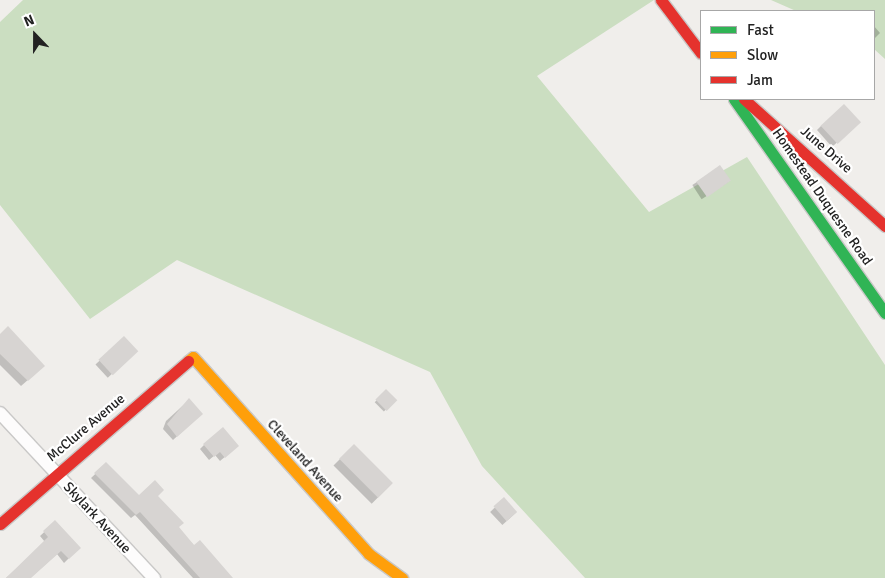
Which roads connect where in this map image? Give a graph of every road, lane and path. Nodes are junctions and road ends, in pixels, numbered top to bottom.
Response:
1 (661, 0) edge
2 (700, 53) edge
3 (735, 100) edge
4 (745, 100) edge
5 (885, 226) edge
6 (885, 313) edge
7 (193, 357) joint
8 (0, 413) edge
9 (55, 473) junction
10 (0, 524) edge
11 (154, 578) edge
12 (402, 578) edge

1 - 2 street
3 - 6 street, Homestead Duquesne Road
4 - 5 street, June Drive
7 - 9 street, McClure Avenue
7 - 12 street, Cleveland Avenue
8 - 9 street, Skylark Avenue
9 - 10 street, McClure Avenue
9 - 11 street, Skylark Avenue

